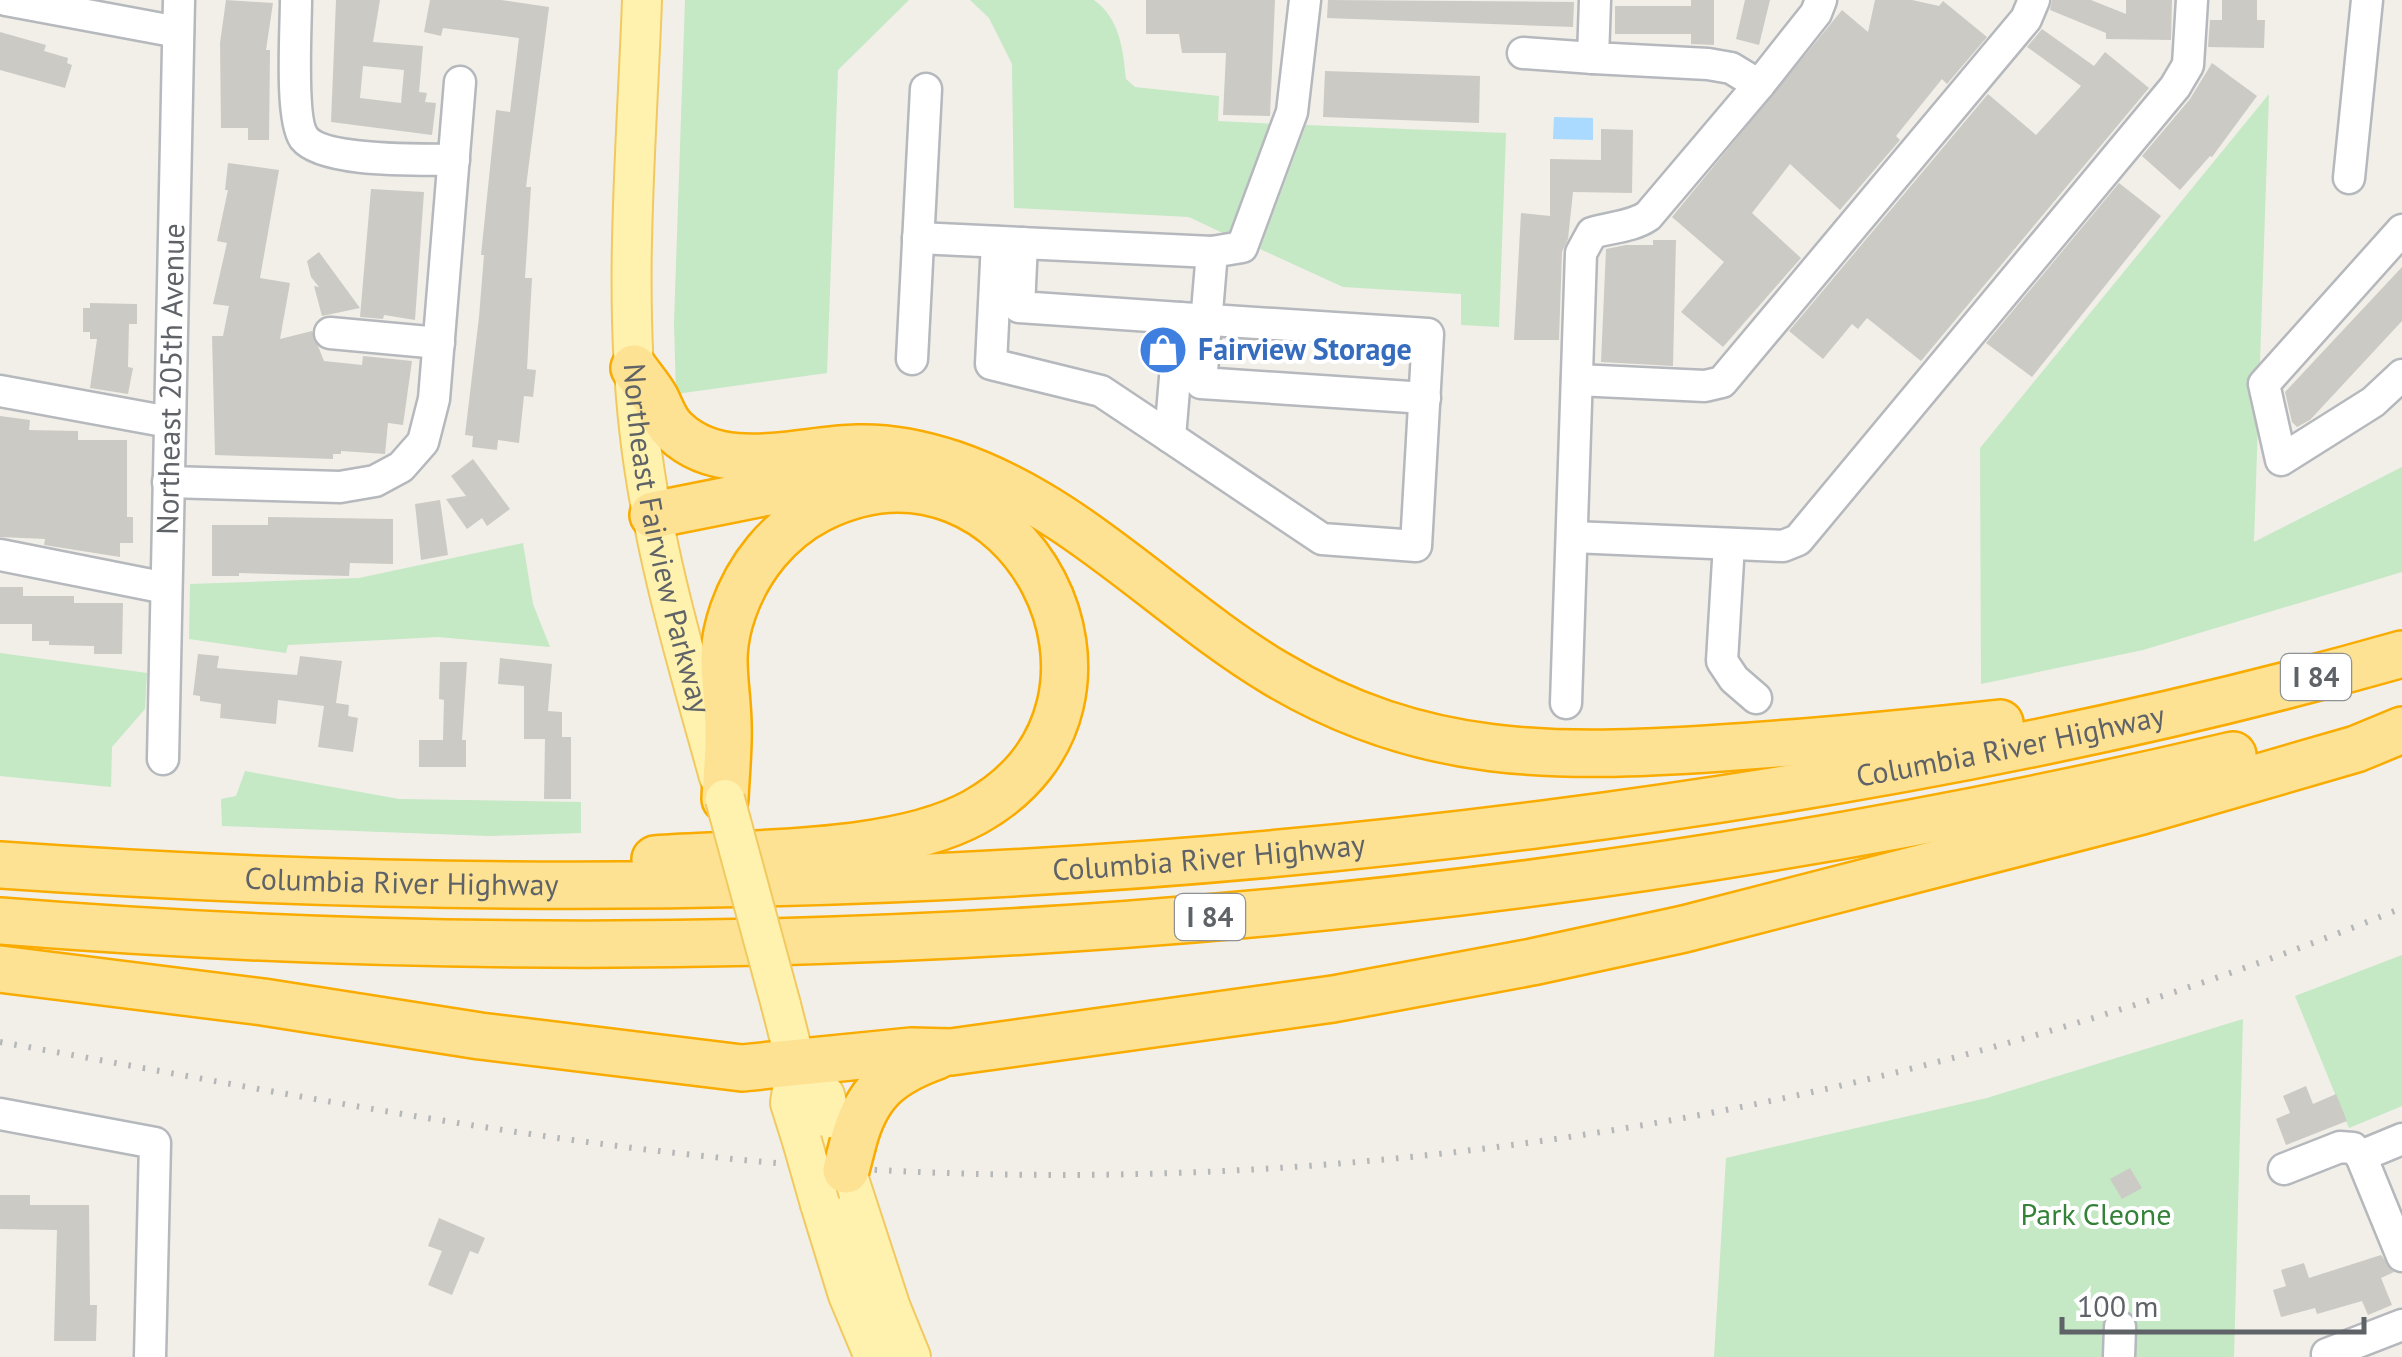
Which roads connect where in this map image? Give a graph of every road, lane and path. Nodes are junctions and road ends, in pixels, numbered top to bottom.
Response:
1 (6, 0) edge
2 (179, 0) edge
3 (296, 0) edge
4 (642, 0) edge
5 (1305, 0) edge
6 (1595, 0) edge
7 (1820, 0) edge
8 (2034, 0) edge
9 (2192, 0) edge
10 (2367, 0) edge
11 (178, 32) junction
12 (1523, 53) dead end
13 (1593, 58) junction
14 (460, 82) dead end
15 (1759, 85) junction
16 (926, 89) dead end
17 (454, 160) junction
18 (2349, 178) dead end
19 (2402, 230) edge
20 (918, 238) junction
21 (1010, 243) junction
22 (1212, 252) junction
23 (1193, 318) junction
24 (330, 333) dead end
25 (439, 343) junction
26 (912, 359) dead end
27 (634, 368) junction
28 (2402, 375) edge
29 (1578, 380) junction
30 (0, 391) edge
31 (1424, 398) junction
32 (169, 422) junction
33 (1170, 437) junction
34 (774, 457) junction
35 (168, 482) junction
36 (900, 489) junction
37 (650, 503) junction
38 (1573, 537) junction
39 (1729, 544) junction
40 (0, 555) edge
41 (166, 588) junction
42 (2402, 654) edge
43 (1756, 698) dead end
44 (2230, 699) junction
45 (1566, 704) dead end
46 (2402, 711) edge
47 (2402, 730) edge
48 (162, 759) dead end
49 (725, 799) junction
50 (0, 865) edge
51 (422, 886) junction
52 (0, 921) edge
53 (0, 969) edge
54 (951, 1052) junction
55 (796, 1064) junction
56 (0, 1114) edge
57 (2402, 1139) edge
58 (2361, 1156) junction
59 (836, 1167) junction
60 (2284, 1169) dead end
61 (2402, 1256) edge
62 (2402, 1326) edge
63 (2326, 1354) dead end
64 (150, 1357) edge
65 (874, 1357) edge
66 (911, 1357) edge

1 - 11 street
2 - 11 street, Northeast 205th Avenue
3 - 17 street
4 - 27 main road, Northeast Fairview Parkway
5 - 22 street
6 - 13 street
7 - 15 street
8 - 29 street
9 - 39 street
10 - 18 street
11 - 32 street, Northeast 205th Avenue
12 - 13 street
13 - 15 street
14 - 17 street
15 - 29 street
16 - 20 street
17 - 25 street
19 - 28 street
20 - 21 street
20 - 26 street
21 - 22 street
21 - 23 street
21 - 33 street
22 - 23 street
23 - 31 street
23 - 31 street
23 - 33 street
24 - 25 street
25 - 35 street
27 - 34 highway
27 - 37 main road, Northeast Fairview Parkway
29 - 38 street
30 - 32 street
31 - 33 street
32 - 35 street, Northeast 205th Avenue
34 - 37 highway
34 - 44 highway
35 - 41 street, Northeast 205th Avenue
36 - 37 highway
36 - 49 highway
36 - 51 highway
37 - 49 main road, Northeast Fairview Parkway
38 - 39 street
38 - 45 street
39 - 43 street
40 - 41 street
41 - 48 street, Northeast 205th Avenue
42 - 44 highway, Columbia River Highway / I 84
44 - 51 highway, Columbia River Highway / I 84
46 - 52 highway, Columbia River Highway / I 84
47 - 54 highway
49 - 55 main road, Northeast Fairview Parkway, bridge
50 - 51 highway, Columbia River Highway / I 84
53 - 55 highway
54 - 55 highway
54 - 59 highway
55 - 59 main road, Northeast Fairview Parkway
56 - 64 street
57 - 58 street
58 - 60 street
58 - 61 street
59 - 65 main road, Northeast Fairview Parkway
59 - 66 main road, Northeast Fairview Parkway
62 - 63 street

